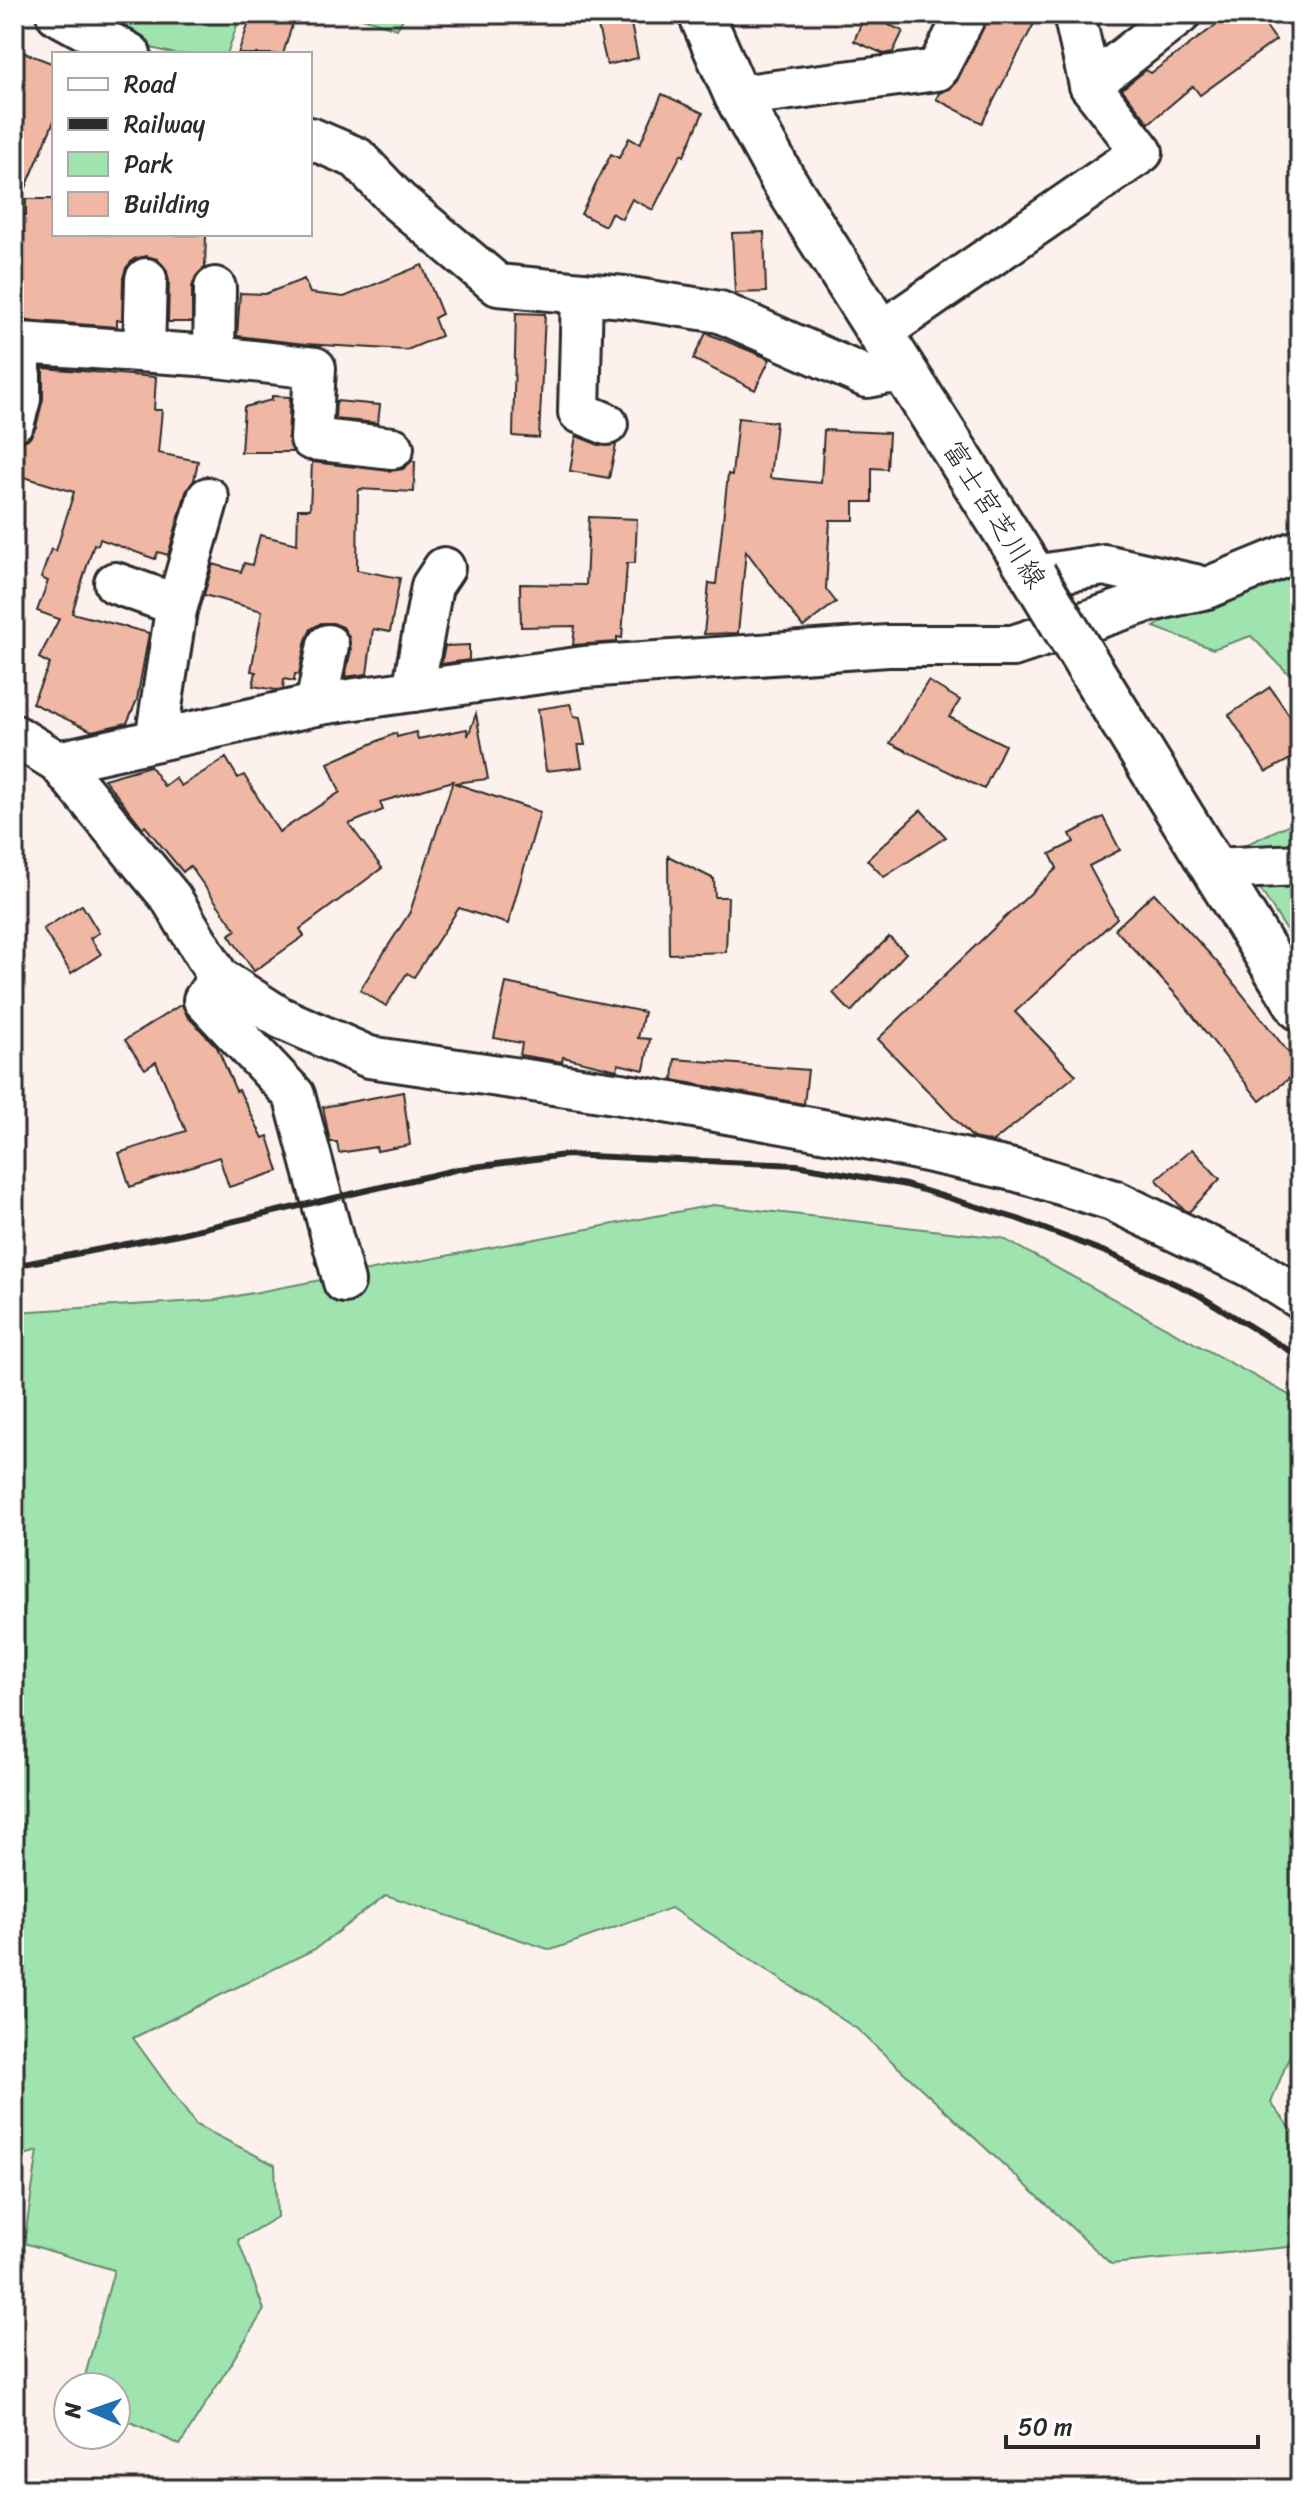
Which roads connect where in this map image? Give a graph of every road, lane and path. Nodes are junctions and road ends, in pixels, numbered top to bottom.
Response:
1 (57, 14) edge
2 (701, 14) edge
3 (966, 14) edge
4 (1074, 14) edge
5 (1180, 14) edge
6 (122, 52) edge
7 (1090, 85) junction
8 (737, 96) junction
9 (312, 139) edge
10 (146, 279) dead end
11 (215, 288) dead end
12 (582, 293) junction
13 (881, 332) junction
14 (144, 351) junction
15 (214, 356) junction
16 (908, 374) junction
17 (14, 421) edge
18 (607, 424) dead end
19 (393, 448) dead end
20 (208, 498) dead end
21 (1300, 550) edge
22 (444, 568) dead end
23 (1034, 576) junction
24 (115, 583) dead end
25 (1207, 588) junction
26 (177, 605) junction
27 (328, 645) dead end
28 (413, 691) junction
29 (316, 705) junction
30 (14, 735) edge
31 (156, 740) junction
32 (58, 762) junction
33 (1300, 865) edge
34 (1213, 869) junction
35 (219, 978) junction
36 (1300, 1008) edge
37 (344, 1282) dead end
38 (1300, 1298) edge

1 - 6 street
2 - 8 main road, 富士宮芝川線
3 - 8 street
4 - 7 street
5 - 7 street
7 - 13 street
8 - 13 main road, 富士宮芝川線
9 - 12 street
10 - 14 street
11 - 15 street
12 - 16 street
12 - 18 street
13 - 16 main road, 富士宮芝川線
14 - 15 street
14 - 17 street
15 - 19 street
16 - 23 main road, 富士宮芝川線
20 - 26 street
21 - 25 street
22 - 28 street
23 - 25 street
23 - 34 main road, 富士宮芝川線, bridge
24 - 26 street
25 - 28 street
26 - 31 street
27 - 29 street
28 - 29 street
29 - 31 street
30 - 32 street
31 - 32 street
32 - 35 street
33 - 34 street
34 - 36 main road, 富士宮芝川線
35 - 37 street
35 - 38 street

